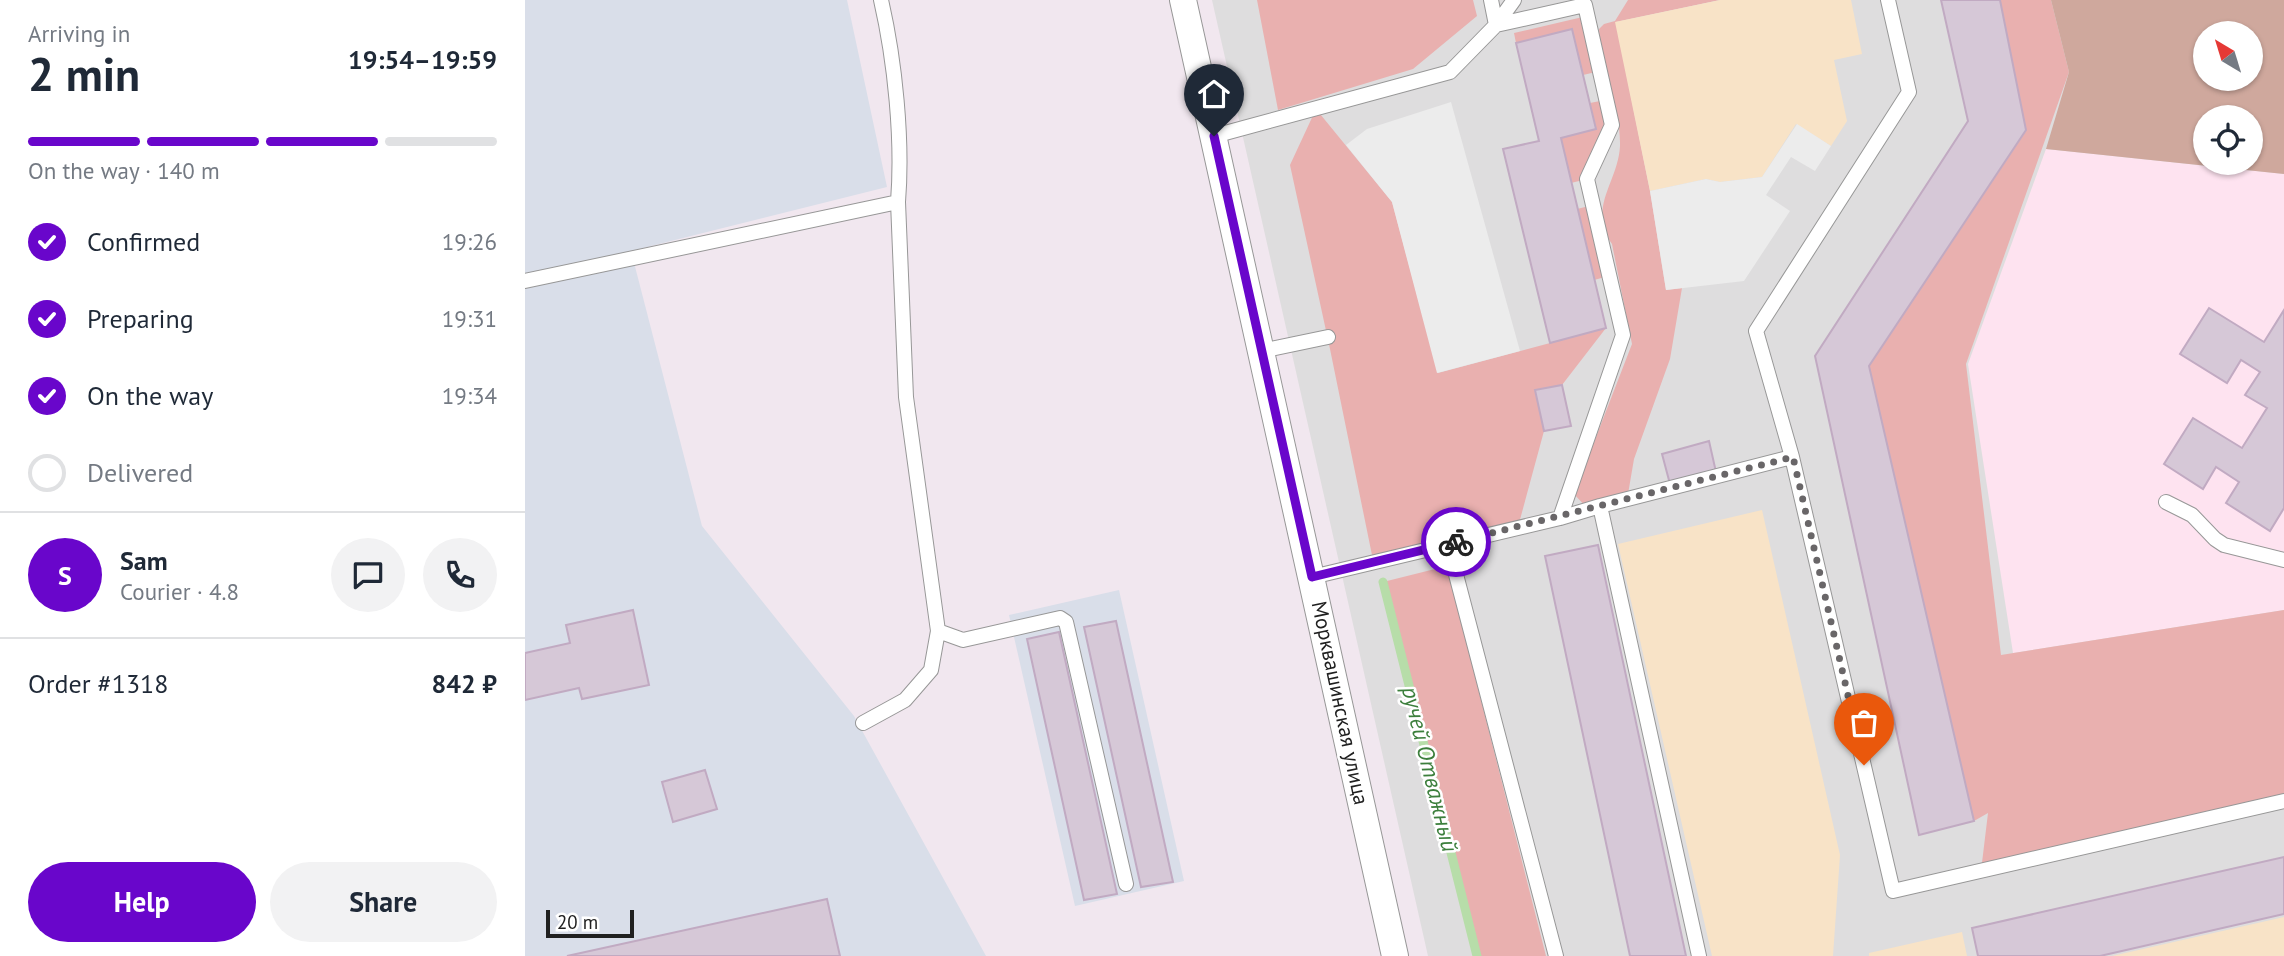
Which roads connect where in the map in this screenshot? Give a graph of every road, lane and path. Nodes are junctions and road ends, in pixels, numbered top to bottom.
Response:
1 (881, 0) edge
2 (1183, 0) edge
3 (1491, 0) edge
4 (1514, 0) edge
5 (1888, 0) edge
6 (1496, 24) junction
7 (1214, 136) junction
8 (898, 202) junction
9 (525, 281) edge
10 (1328, 337) dead end
11 (1261, 351) junction
12 (1793, 457) junction
13 (2166, 502) dead end
14 (1600, 506) junction
15 (1560, 517) junction
16 (1448, 544) junction
17 (2284, 560) edge
18 (1312, 577) junction
19 (938, 631) junction
20 (863, 723) dead end
21 (2284, 802) edge
22 (1126, 884) dead end
23 (1395, 956) edge
24 (1556, 956) edge
25 (1699, 956) edge

1 - 8 lane
2 - 7 street, Морквашинская улица
3 - 6 lane
4 - 6 lane
5 - 12 lane
6 - 7 lane
6 - 15 lane
7 - 11 street, Морквашинская улица
8 - 9 lane
8 - 19 lane
10 - 11 lane
11 - 18 street, Морквашинская улица
12 - 14 lane
12 - 21 lane
13 - 17 lane
14 - 15 lane
14 - 25 lane
15 - 16 lane
16 - 18 lane
16 - 24 lane
18 - 23 street, Морквашинская улица
19 - 20 lane
19 - 22 lane

